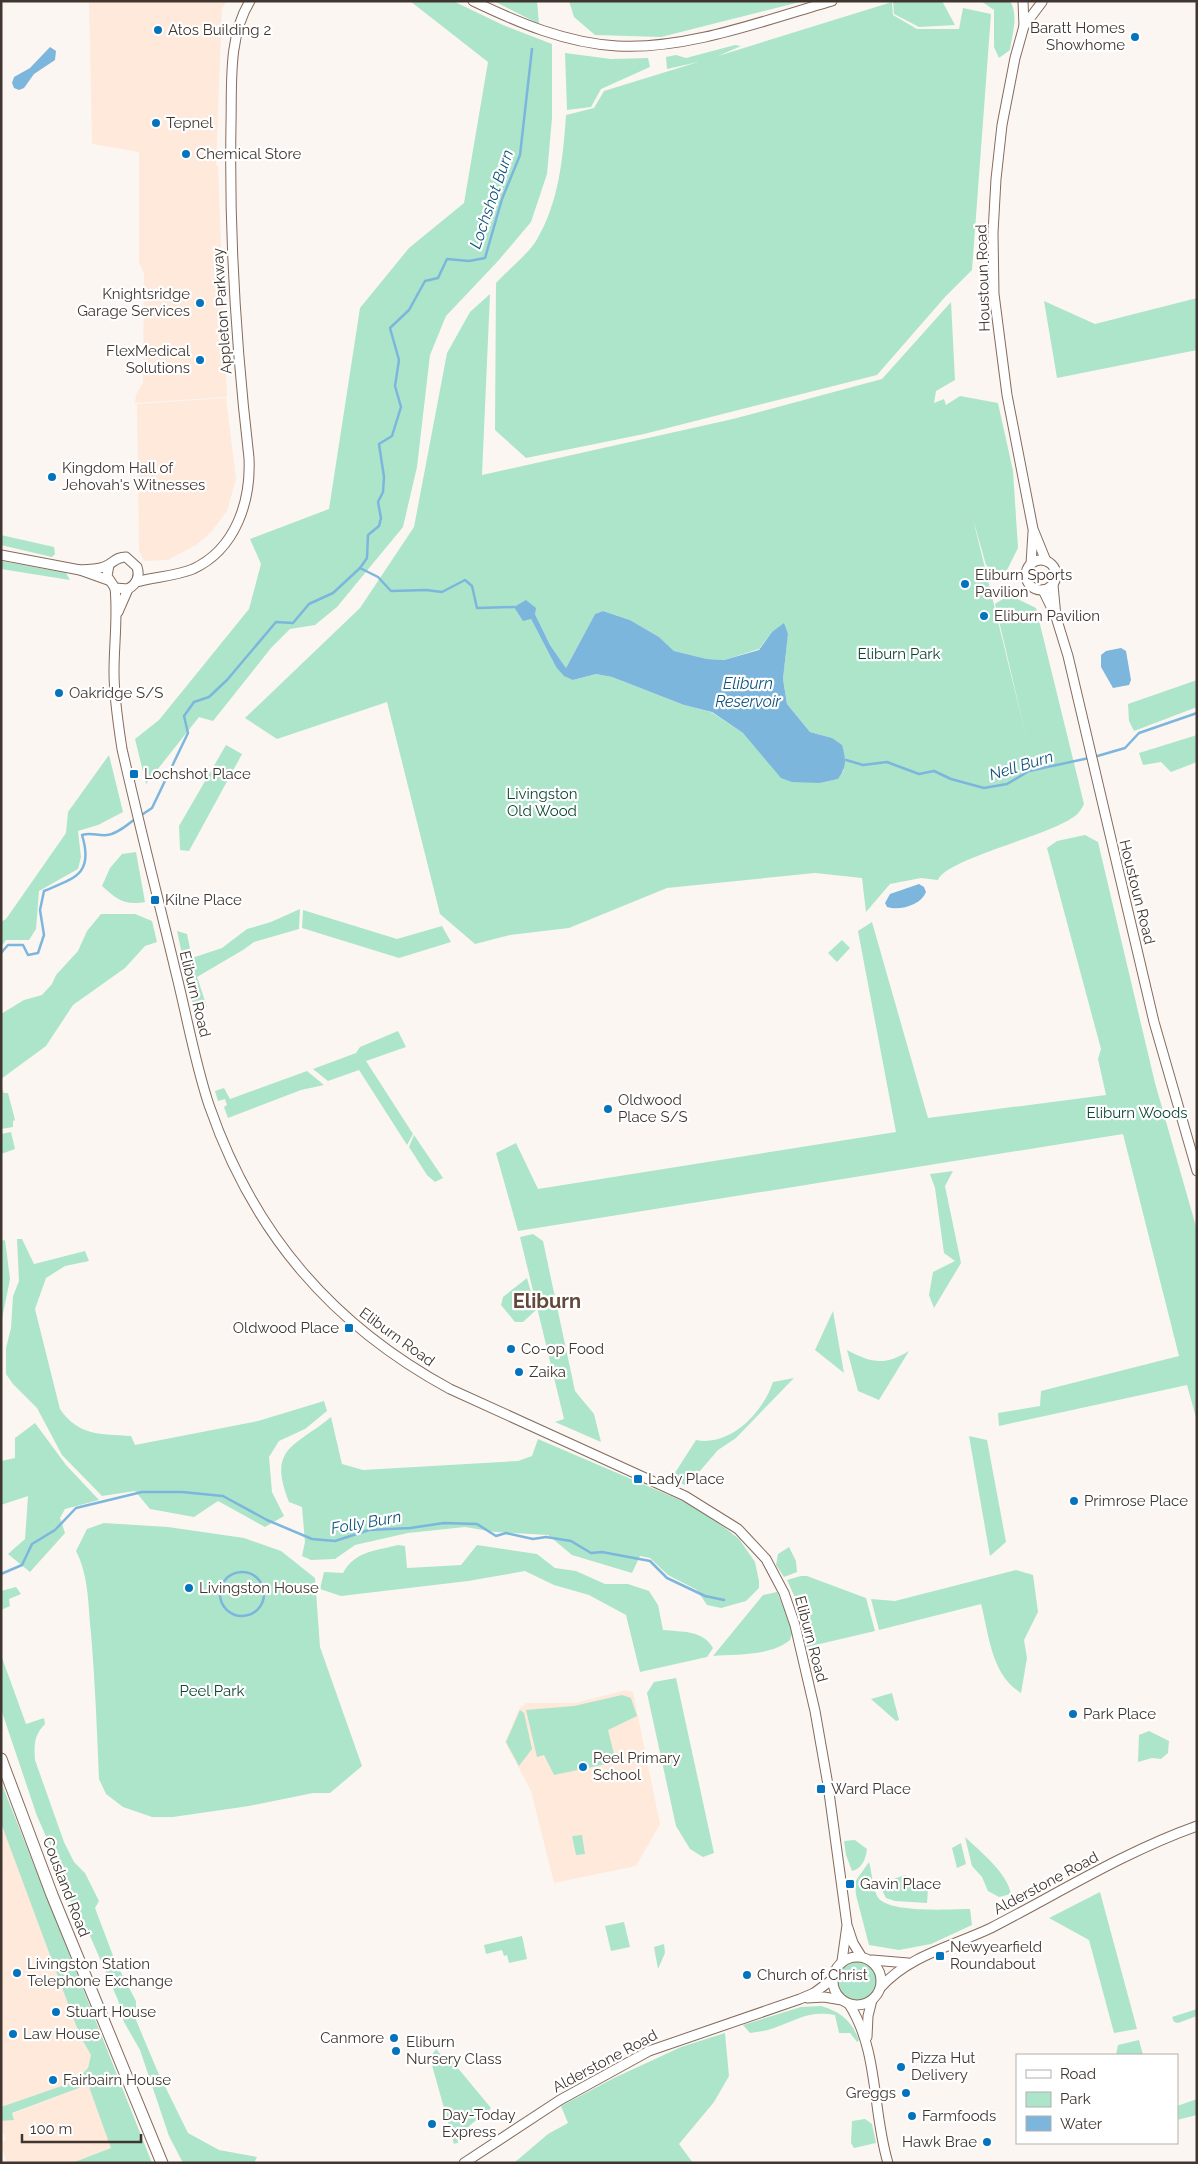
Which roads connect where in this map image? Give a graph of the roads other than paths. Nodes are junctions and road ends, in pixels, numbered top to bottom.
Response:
1 (250, 1) edge
2 (473, 1) edge
3 (832, 1) edge
4 (1023, 1) edge
5 (1042, 1) edge
6 (1024, 26) junction
7 (1034, 529) junction
8 (1, 555) edge
9 (1046, 561) junction
10 (1031, 564) junction
11 (109, 565) junction
12 (137, 567) junction
13 (80, 570) junction
14 (163, 576) junction
15 (108, 580) junction
16 (136, 582) junction
17 (1053, 585) junction
18 (115, 588) junction
19 (128, 589) junction
20 (1043, 590) junction
21 (118, 612) junction
22 (1056, 617) junction
23 (1197, 1171) edge
24 (1, 1760) edge
25 (1197, 1826) edge
26 (847, 1925) junction
27 (861, 1956) junction
28 (872, 1960) junction
29 (842, 1961) junction
30 (908, 1963) junction
31 (833, 1979) junction
32 (881, 1987) junction
33 (800, 1999) junction
34 (872, 2000) junction
35 (845, 2002) junction
36 (866, 2040) junction
37 (162, 2163) edge
38 (464, 2163) edge
39 (888, 2163) edge

1 - 14 street, Appleton Parkway
2 - 3 street
4 - 6 street, Houstoun Road
5 - 6 street, Houstoun Road
6 - 7 street, Houstoun Road
7 - 9 street, Houstoun Road
7 - 10 street, Houstoun Road
8 - 13 street
9 - 10 street
9 - 17 street, Houstoun Road
10 - 20 street, Houstoun Road
11 - 12 street
11 - 13 street
11 - 15 street
12 - 14 street
12 - 16 street
13 - 15 street
14 - 16 street, Appleton Parkway
15 - 18 street
16 - 19 street, Appleton Parkway
17 - 20 street
17 - 22 street, Houstoun Road
18 - 19 street
18 - 21 street, Eliburn Road
19 - 21 street, Eliburn Road
20 - 22 street, Houstoun Road
21 - 26 street, Eliburn Road
22 - 23 street, Houstoun Road
24 - 37 main road, Cousland Road
25 - 30 street, Alderstone Road
26 - 27 street, Eliburn Road
26 - 29 street, Eliburn Road
27 - 28 street
27 - 29 street
28 - 30 street, Alderstone Road
28 - 32 street
29 - 31 street
30 - 32 street, Alderstone Road
31 - 33 street, Alderstone Road
31 - 35 street
32 - 34 street
33 - 35 street, Alderstone Road
33 - 38 street, Alderstone Road
34 - 35 street
34 - 36 street
35 - 36 street
36 - 39 street

